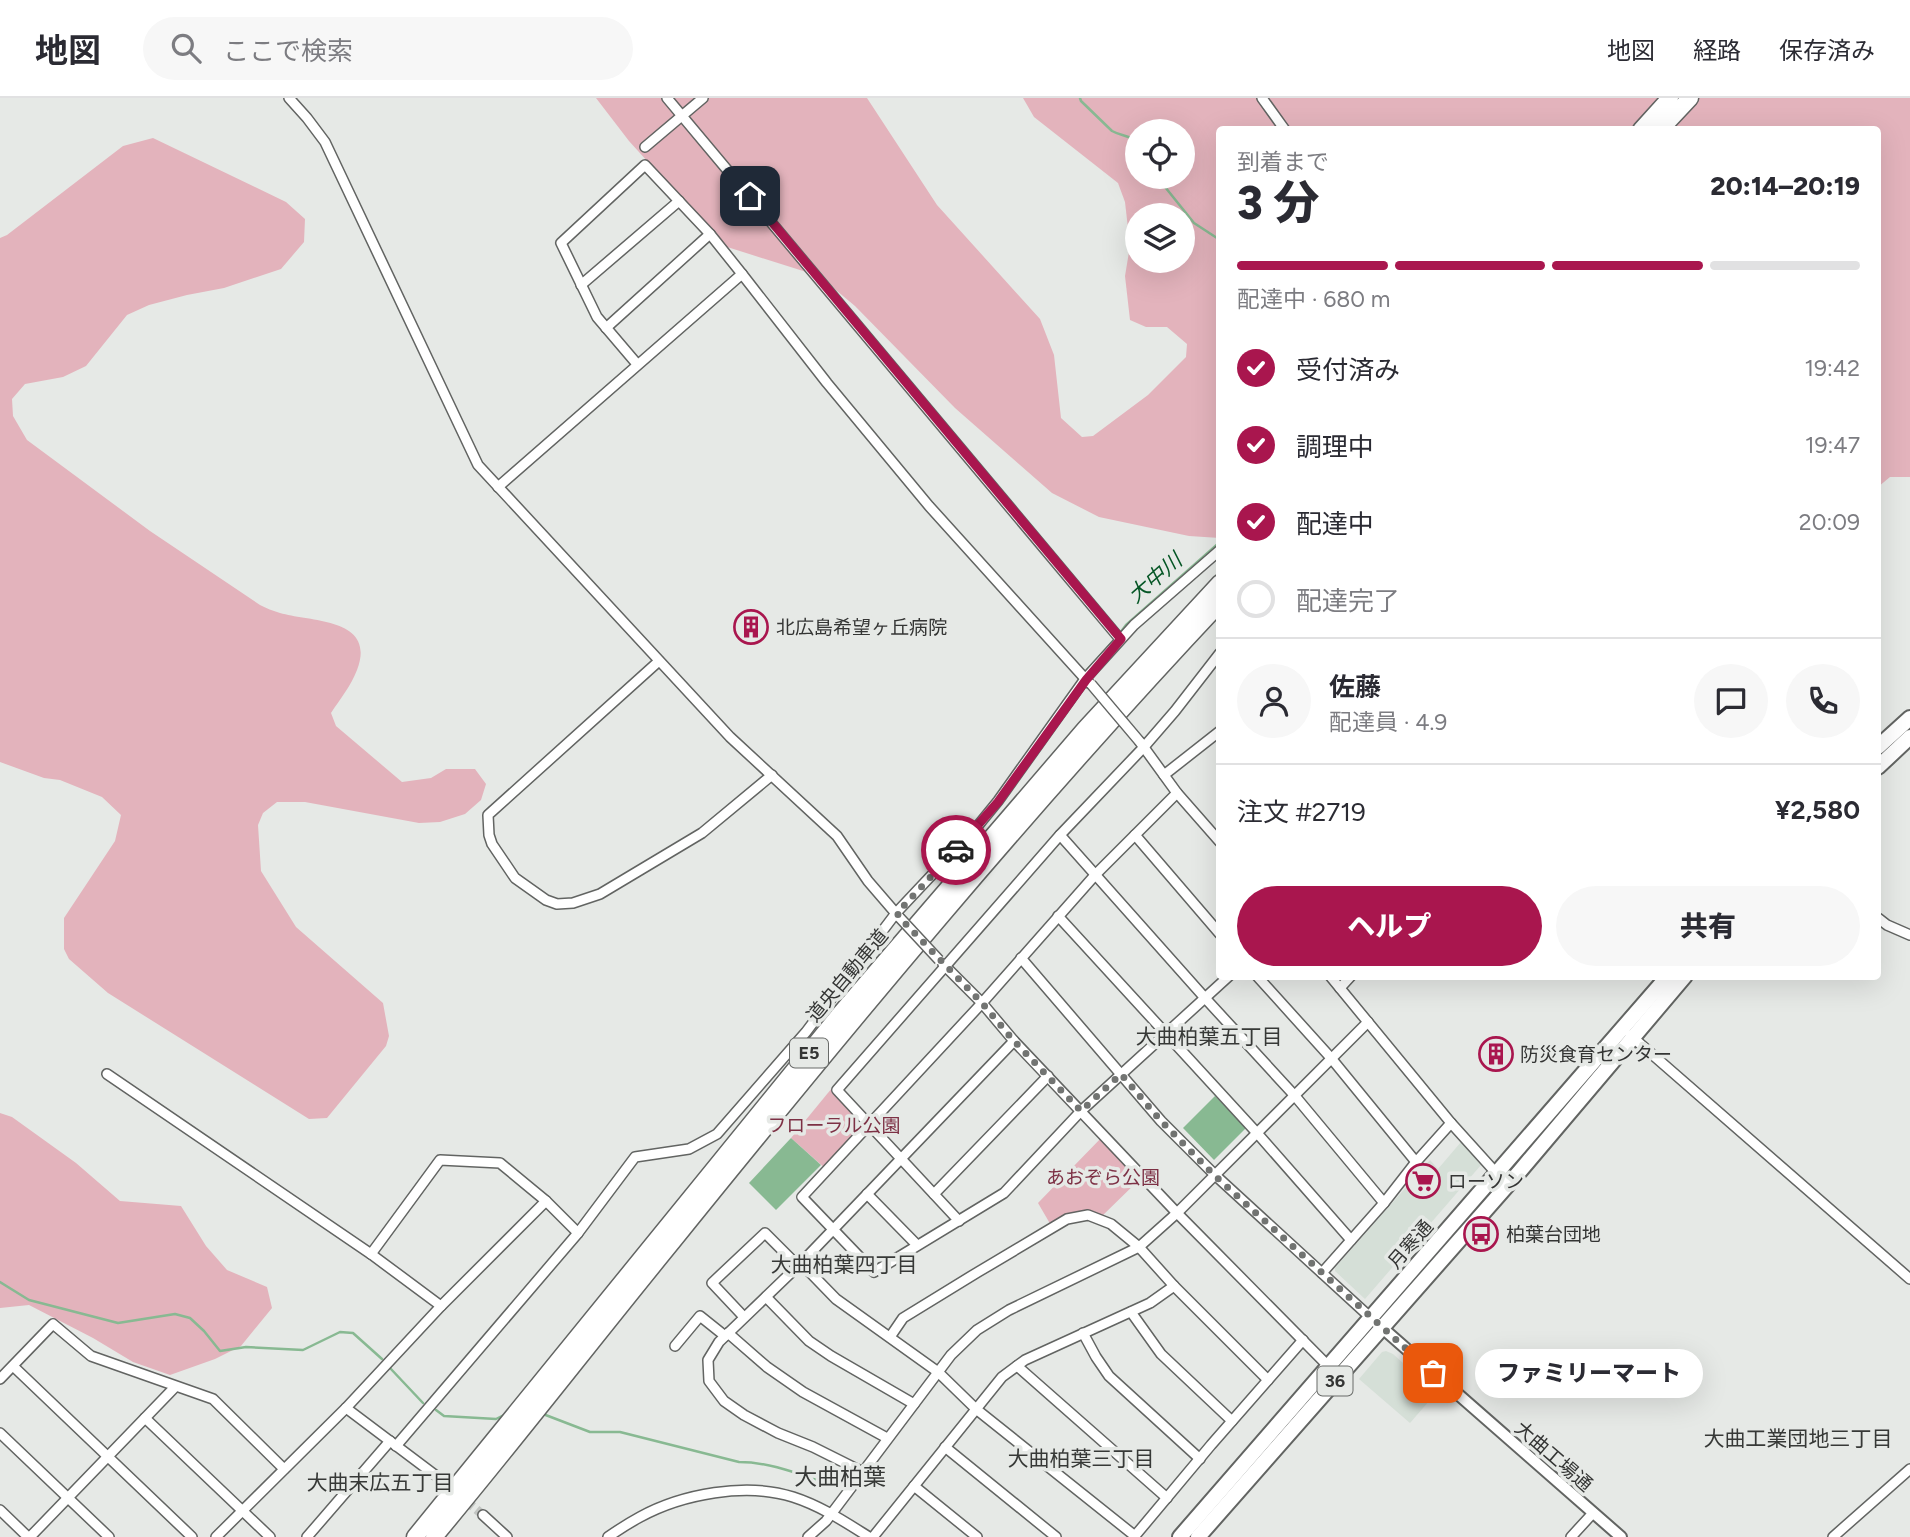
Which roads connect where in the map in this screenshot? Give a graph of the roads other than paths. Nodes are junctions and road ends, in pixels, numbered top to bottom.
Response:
1 (289, 98) edge
2 (667, 98) edge
3 (703, 98) edge
4 (1262, 98) edge
5 (1670, 98) edge
6 (1690, 98) edge
7 (682, 116) junction
8 (1282, 126) edge
9 (1644, 126) edge
10 (1664, 126) edge
11 (645, 147) dead end
12 (679, 201) junction
13 (710, 234) junction
14 (742, 274) junction
15 (581, 285) junction
16 (606, 328) junction
17 (637, 364) junction
18 (498, 487) junction
19 (1216, 553) edge
20 (1216, 587) edge
21 (1216, 607) edge
22 (1121, 639) junction
23 (1216, 658) edge
24 (659, 661) junction
25 (1088, 682) junction
26 (1910, 718) edge
27 (1216, 734) edge
28 (1910, 737) edge
29 (1881, 744) edge
30 (1142, 745) junction
31 (1881, 764) edge
32 (772, 775) junction
33 (1164, 775) junction
34 (1177, 793) junction
35 (1060, 835) junction
36 (1135, 835) junction
37 (1216, 837) edge
38 (1096, 874) junction
39 (898, 916) junction
40 (1058, 916) junction
41 (1881, 920) edge
42 (1216, 929) edge
43 (1910, 935) edge
44 (1021, 958) junction
45 (942, 963) junction
46 (1225, 980) edge
47 (1261, 980) edge
48 (1333, 980) edge
49 (1347, 980) edge
50 (1665, 980) edge
51 (1681, 980) edge
52 (1340, 988) junction
53 (1205, 998) junction
54 (982, 1003) junction
55 (1368, 1022) junction
56 (1166, 1033) junction
57 (1628, 1034) junction
58 (1014, 1041) junction
59 (1331, 1058) junction
60 (107, 1074) dead end
61 (1121, 1074) junction
62 (1048, 1076) junction
63 (1295, 1096) junction
64 (1081, 1111) junction
65 (1451, 1123) junction
66 (869, 1125) junction
67 (1257, 1133) junction
68 (901, 1158) junction
69 (1416, 1162) junction
70 (1214, 1175) junction
71 (1502, 1180) junction
72 (867, 1194) junction
73 (934, 1194) junction
74 (545, 1201) junction
75 (1384, 1203) junction
76 (1177, 1213) junction
77 (959, 1221) junction
78 (833, 1230) junction
79 (578, 1233) junction
80 (1351, 1240) junction
81 (918, 1245) junction
82 (1139, 1247) junction
83 (371, 1254) junction
84 (799, 1265) junction
85 (1322, 1273) junction
86 (1910, 1279) edge
87 (1174, 1286) junction
88 (765, 1297) junction
89 (441, 1306) junction
90 (1131, 1312) junction
91 (744, 1317) junction
92 (1376, 1323) junction
93 (1083, 1333) junction
94 (726, 1334) junction
95 (890, 1337) junction
96 (1303, 1340) junction
97 (675, 1346) dead end
98 (13, 1366) junction
99 (1017, 1366) junction
100 (938, 1372) junction
101 (1334, 1372) junction
102 (0, 1378) edge
103 (1268, 1380) junction
104 (175, 1387) junction
105 (915, 1404) junction
106 (346, 1408) junction
107 (976, 1409) junction
108 (145, 1418) junction
109 (1232, 1421) junction
110 (0, 1433) edge
111 (887, 1438) junction
112 (393, 1443) junction
113 (945, 1447) junction
114 (108, 1457) junction
115 (1200, 1459) junction
116 (284, 1469) junction
117 (1910, 1469) edge
118 (863, 1472) junction
119 (435, 1475) tunnel mouth
120 (914, 1486) junction
121 (68, 1497) junction
122 (1167, 1498) junction
123 (243, 1509) junction
124 (0, 1510) edge
125 (831, 1513) junction
126 (1592, 1513) junction
127 (483, 1515) tunnel mouth
128 (1135, 1536) edge
129 (29, 1537) edge
130 (109, 1537) edge
131 (192, 1537) edge
132 (216, 1537) edge
133 (270, 1537) edge
134 (307, 1537) edge
135 (415, 1537) edge
136 (434, 1537) edge
137 (507, 1537) edge
138 (608, 1537) edge
139 (808, 1537) edge
140 (871, 1537) edge
141 (977, 1537) edge
142 (1056, 1537) edge
143 (1180, 1537) edge
144 (1198, 1537) edge
145 (1571, 1537) edge
146 (1621, 1537) edge
147 (1832, 1537) edge

1 - 18 street
2 - 7 street
3 - 7 street
4 - 8 street
5 - 9 highway
6 - 10 highway
7 - 11 street
7 - 22 street
12 - 13 street
12 - 15 street
12 - 15 street
13 - 14 street
13 - 16 street
14 - 17 street
14 - 25 street
15 - 16 street
16 - 17 street
17 - 18 street
18 - 24 street
19 - 22 street
20 - 135 highway, 道央自動車道 / E5
21 - 136 highway, 道央自動車道 / E5
22 - 25 street
23 - 30 street
24 - 32 street
24 - 32 street
25 - 30 street, bridge
25 - 39 street
26 - 29 highway
27 - 33 street
28 - 31 highway
30 - 33 street
30 - 35 street
32 - 39 street
33 - 34 street
34 - 36 street
34 - 37 street
35 - 38 street
35 - 45 street
36 - 38 street
36 - 42 street
38 - 40 street
38 - 53 street
39 - 45 street, bridge
39 - 79 street
40 - 44 street
40 - 56 street
41 - 43 street
44 - 54 street
44 - 61 street
45 - 54 street
45 - 66 street
46 - 53 street
47 - 59 street
48 - 52 street
49 - 52 street
50 - 57 highway, 月寒通 / 36
51 - 57 highway, 月寒通 / 36
52 - 55 street
53 - 56 street
53 - 63 street
54 - 58 street
54 - 66 street
55 - 59 street
55 - 65 street
56 - 61 street
56 - 67 street
57 - 71 highway, 月寒通 / 36
57 - 86 street
58 - 62 street
58 - 68 street
59 - 63 street
59 - 69 street
60 - 83 street
61 - 64 street
61 - 70 street
62 - 64 street
62 - 73 street
63 - 67 street
63 - 75 street
64 - 76 street
64 - 77 street
65 - 69 street
65 - 71 street
66 - 68 street
66 - 78 street
67 - 70 street
67 - 80 street
68 - 72 street
68 - 73 street
69 - 75 street
70 - 76 street
70 - 85 street
71 - 92 highway, 月寒通 / 36
72 - 78 street
72 - 81 street
73 - 77 street
74 - 79 street
74 - 83 street
74 - 89 street
75 - 80 street
76 - 82 street
76 - 96 street
77 - 81 street
78 - 81 street
78 - 84 street
79 - 112 street
80 - 85 street
82 - 87 street
82 - 95 street
82 - 100 street
83 - 89 street
84 - 88 street
84 - 91 street
84 - 95 street
85 - 92 street
87 - 90 street
87 - 103 street
88 - 91 street
88 - 105 street
89 - 106 street
90 - 93 street
90 - 109 street
91 - 94 street
92 - 101 highway, 月寒通 / 36
92 - 126 street, 大曲工場通
93 - 99 street
93 - 115 street
94 - 97 street
94 - 111 street
94 - 118 street
95 - 100 street
96 - 101 street
96 - 103 street
98 - 102 street
98 - 104 street
98 - 114 street
99 - 107 street
99 - 122 street
100 - 105 street
100 - 107 street
101 - 143 highway, 月寒通 / 36
101 - 144 highway, 月寒通 / 36
103 - 109 street
104 - 108 street
104 - 116 street
105 - 111 street
106 - 112 street
106 - 116 street
107 - 113 street
107 - 128 street
108 - 114 street
108 - 123 street
109 - 115 street
110 - 121 street
111 - 118 street
112 - 119 street
112 - 134 street
113 - 120 street
113 - 142 street
114 - 121 street
114 - 131 street
115 - 122 street
116 - 123 street
117 - 147 street
118 - 125 street
120 - 140 street
120 - 141 street
121 - 129 street
121 - 130 street
122 - 128 street
123 - 132 street
123 - 133 street
124 - 129 street
125 - 138 street
125 - 139 street
125 - 140 street
126 - 145 street
126 - 146 street, 大曲工場通
127 - 137 street

